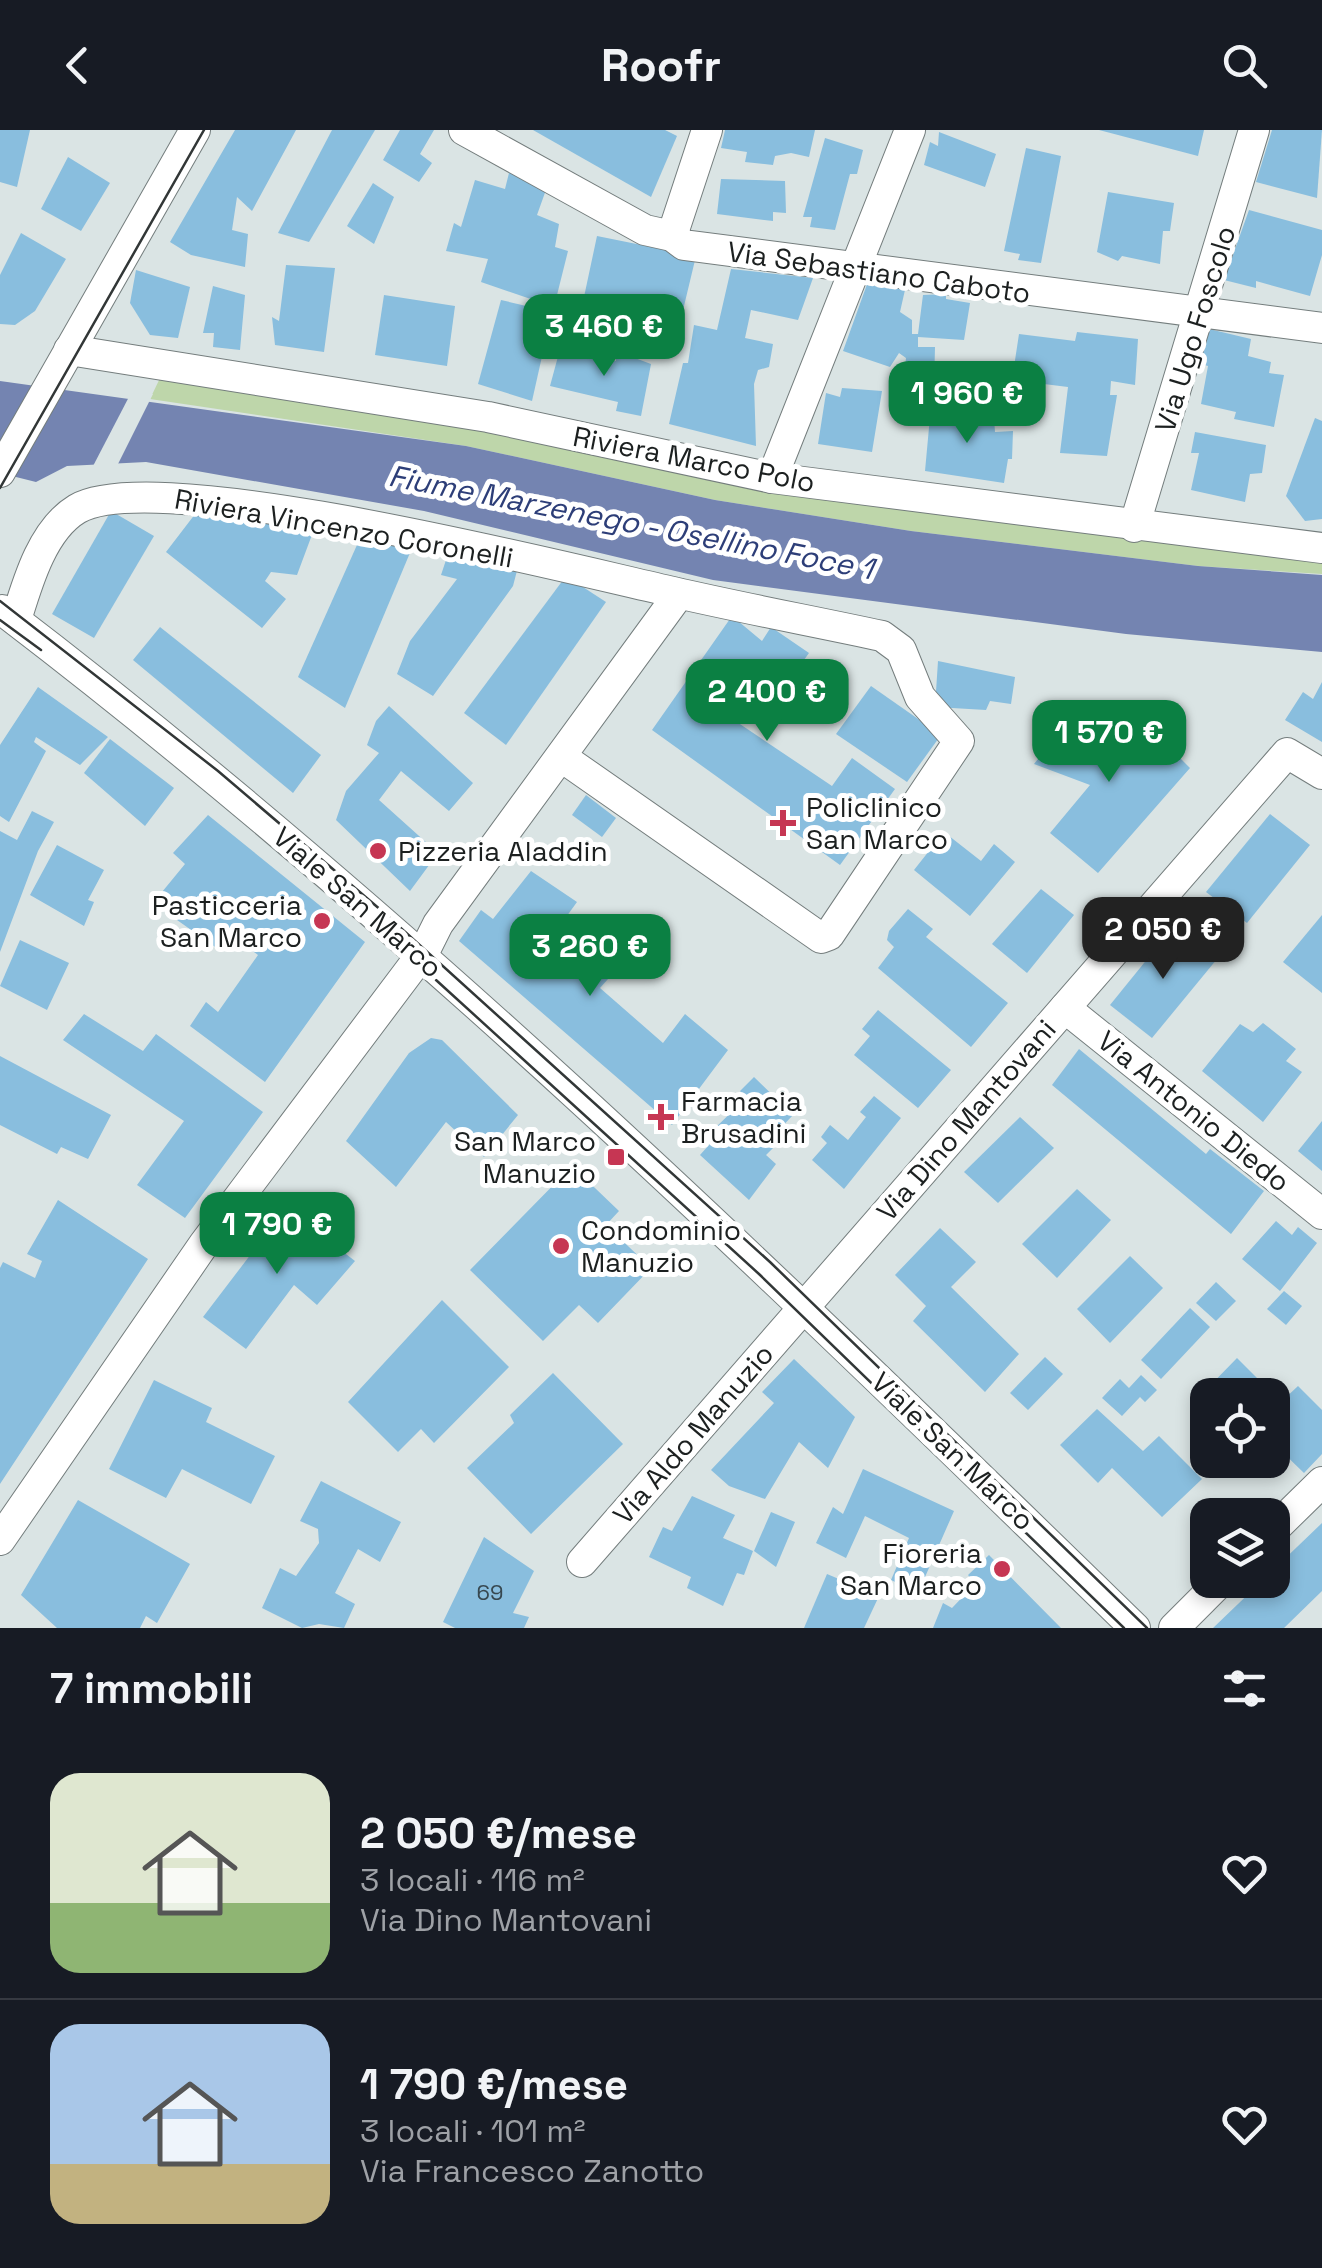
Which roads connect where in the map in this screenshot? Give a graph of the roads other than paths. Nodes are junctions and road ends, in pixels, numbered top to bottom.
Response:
1 (195, 130) edge
2 (464, 130) edge
3 (707, 130) edge
4 (910, 130) edge
5 (1254, 130) edge
6 (672, 236) junction
7 (854, 270) junction
8 (1200, 314) junction
9 (1322, 328) edge
10 (69, 350) junction
11 (0, 472) edge
12 (772, 478) junction
13 (1134, 527) junction
14 (1322, 548) edge
15 (680, 594) junction
16 (8, 614) edge
17 (563, 758) junction
18 (1322, 774) edge
19 (420, 955) junction
20 (1065, 1008) junction
21 (1322, 1214) edge
22 (811, 1298) junction
23 (1322, 1482) edge
24 (1290, 1513) edge
25 (0, 1540) edge
26 (582, 1562) dead end
27 (1204, 1598) edge
28 (1135, 1628) edge
29 (1174, 1628) edge

1 - 10 street
2 - 6 street, Via Sebastiano Caboto
3 - 6 street
4 - 7 street
5 - 8 street, Via Ugo Foscolo
6 - 7 street, Via Sebastiano Caboto
7 - 8 street, Via Sebastiano Caboto
7 - 12 street
8 - 9 street, Via Sebastiano Caboto
8 - 13 street, Via Ugo Foscolo
10 - 11 street
10 - 12 street, Riviera Marco Polo
12 - 13 street, Riviera Marco Polo
13 - 14 street, Riviera Marco Polo
15 - 16 street, Riviera Vincenzo Coronelli
15 - 17 street
15 - 17 street, Riviera Vincenzo Coronelli
16 - 19 street, Viale San Marco
17 - 19 street
18 - 20 street, Via Dino Mantovani
19 - 22 street, Viale San Marco
19 - 25 street
20 - 21 street, Via Antonio Diedo
20 - 22 street, Via Dino Mantovani
22 - 26 street, Via Aldo Manuzio
22 - 28 street, Viale San Marco
23 - 24 street
27 - 29 street

